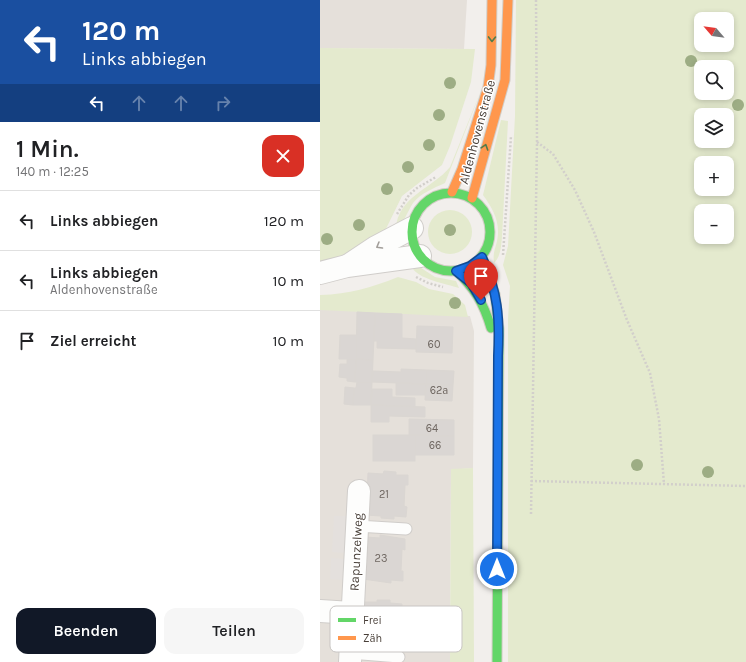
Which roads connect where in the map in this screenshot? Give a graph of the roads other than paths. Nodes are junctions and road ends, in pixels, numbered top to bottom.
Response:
1 (492, 0) edge
2 (508, 0) edge
3 (452, 192) junction
4 (472, 198) junction
5 (412, 228) junction
6 (396, 248) junction
7 (420, 256) junction
8 (482, 257) junction
9 (456, 271) junction
10 (320, 273) edge
11 (498, 356) junction
12 (359, 491) dead end
13 (357, 526) junction
14 (406, 529) dead end
15 (352, 606) edge
16 (320, 611) edge
17 (330, 612) edge
18 (399, 657) dead end
19 (350, 658) edge
20 (497, 662) edge

1 -> 3 street, Aldenhovenstraße
4 -> 2 street, Aldenhovenstraße
3 - 4 street
3 - 5 street
4 - 8 street
5 - 6 street
5 - 7 street
6 - 7 street
6 - 10 street
7 - 9 street
8 - 9 street
8 - 11 street
9 - 11 street
11 - 20 street
12 - 13 street, Rapunzelweg
13 - 14 lane
13 - 15 street, Rapunzelweg
16 - 17 street
18 - 19 lane

